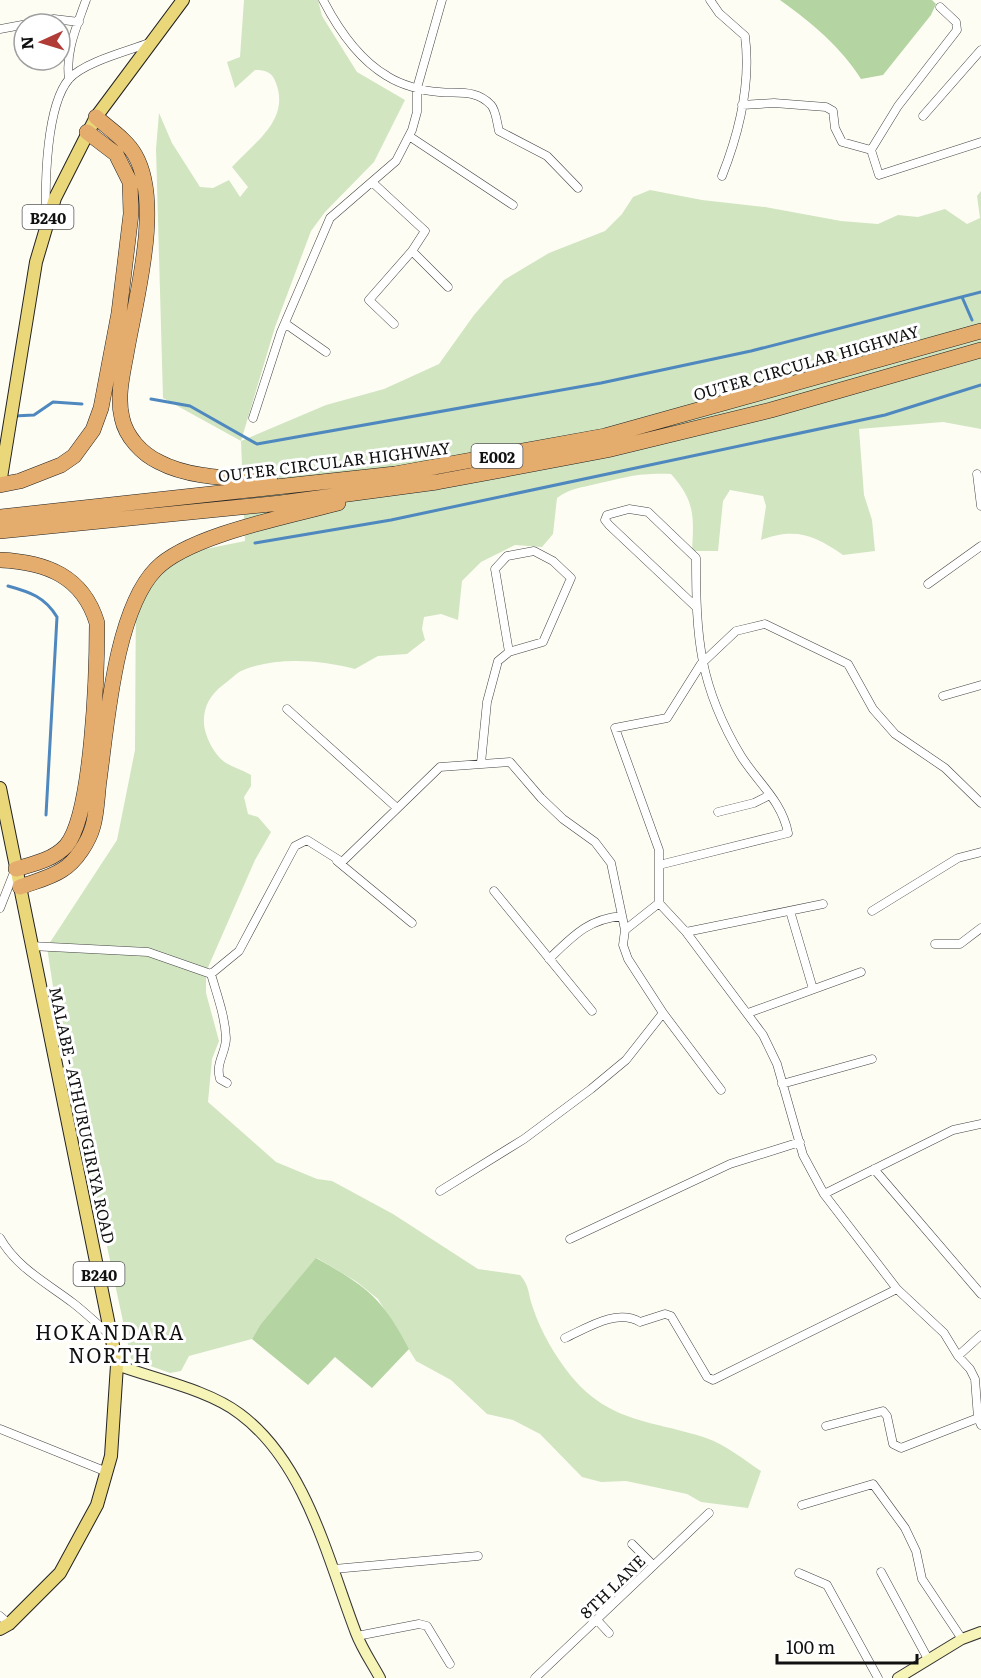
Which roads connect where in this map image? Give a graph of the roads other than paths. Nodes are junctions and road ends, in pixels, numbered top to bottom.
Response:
1 (86, 0) edge
2 (183, 0) edge
3 (323, 0) edge
4 (442, 0) edge
5 (710, 0) edge
6 (940, 7) dead end
7 (79, 21) junction
8 (0, 29) edge
9 (151, 42) junction
10 (981, 50) edge
11 (69, 79) junction
12 (417, 88) junction
13 (742, 105) junction
14 (96, 117) junction
15 (923, 117) dead end
16 (87, 132) junction
17 (409, 136) junction
18 (981, 142) edge
19 (871, 150) junction
20 (722, 176) dead end
21 (372, 182) junction
22 (579, 188) dead end
23 (513, 205) dead end
24 (46, 222) junction
25 (412, 252) junction
26 (448, 287) dead end
27 (286, 324) junction
28 (394, 324) dead end
29 (981, 331) edge
30 (981, 350) edge
31 (326, 352) dead end
32 (253, 418) dead end
33 (977, 474) dead end
34 (295, 484) junction
35 (0, 485) edge
36 (396, 487) junction
37 (981, 506) edge
38 (0, 516) edge
39 (0, 531) edge
40 (981, 546) edge
41 (0, 560) edge
42 (928, 584) dead end
43 (696, 607) junction
44 (509, 652) junction
45 (701, 664) junction
46 (981, 685) edge
47 (943, 696) dead end
48 (287, 709) dead end
49 (481, 763) junction
50 (0, 788) edge
51 (770, 795) junction
52 (981, 803) edge
53 (397, 808) junction
54 (718, 812) dead end
55 (981, 852) edge
56 (337, 860) junction
57 (659, 865) junction
58 (16, 869) junction
59 (20, 887) junction
60 (494, 891) dead end
61 (3, 892) edge
62 (659, 903) junction
63 (823, 904) dead end
64 (0, 908) edge
65 (790, 911) junction
66 (872, 911) dead end
67 (622, 916) junction
68 (412, 923) dead end
69 (981, 927) edge
70 (625, 930) junction
71 (687, 932) junction
72 (936, 944) dead end
73 (31, 946) junction
74 (549, 959) junction
75 (861, 972) dead end
76 (211, 974) junction
77 (813, 989) junction
78 (592, 1011) dead end
79 (663, 1013) junction
80 (748, 1013) junction
81 (872, 1059) dead end
82 (227, 1083) dead end
83 (783, 1084) junction
84 (721, 1090) dead end
85 (981, 1124) edge
86 (800, 1142) junction
87 (874, 1169) junction
88 (440, 1191) dead end
89 (824, 1194) junction
90 (0, 1238) edge
91 (570, 1239) dead end
92 (897, 1289) junction
93 (981, 1294) edge
94 (111, 1335) junction
95 (981, 1335) edge
96 (565, 1338) dead end
97 (958, 1356) junction
98 (117, 1365) junction
99 (979, 1421) edge
100 (826, 1426) dead end
101 (0, 1429) edge
102 (107, 1472) junction
103 (802, 1505) dead end
104 (709, 1513) dead end
105 (632, 1544) dead end
106 (478, 1556) dead end
107 (653, 1565) junction
108 (334, 1569) junction
109 (881, 1572) dead end
110 (800, 1573) dead end
111 (597, 1620) junction
112 (3, 1623) edge
113 (981, 1632) edge
114 (609, 1634) dead end
115 (357, 1636) junction
116 (962, 1639) junction
117 (928, 1659) junction
118 (450, 1664) dead end
119 (380, 1678) edge
120 (535, 1678) edge
121 (878, 1678) edge
122 (898, 1678) edge

1 - 7 street
2 - 9 main road, B240
3 - 12 street
4 - 12 street
5 - 13 street
6 - 19 street
7 - 8 street
7 - 11 street
9 - 11 street
9 - 14 main road, B240
10 - 15 street
11 - 24 street
12 - 17 street
12 - 22 street
13 - 19 street
13 - 20 street
14 - 16 main road, B240
14 - 34 highway
16 - 24 main road, B240
16 - 35 highway
17 - 21 street
17 - 23 street
18 - 19 street
21 - 25 street
21 - 27 street
24 - 35 main road, B240
25 - 26 street
25 - 28 street
27 - 31 street
27 - 32 street
29 - 34 highway, OUTER CIRCULAR HIGHWAY / E002
30 - 36 highway, OUTER CIRCULAR HIGHWAY / E002
33 - 37 street
34 - 38 highway, OUTER CIRCULAR HIGHWAY / E002
36 - 39 highway, OUTER CIRCULAR HIGHWAY / E002
36 - 59 highway
40 - 42 street
41 - 58 highway
43 - 43 street
43 - 45 street
44 - 44 street
44 - 49 street
45 - 51 street
45 - 52 street
45 - 57 street
46 - 47 street
48 - 53 street
49 - 53 street
49 - 67 street
50 - 58 main road, MALABE - ATHURUGIRIYA ROAD / B240
51 - 54 street
51 - 57 street
53 - 56 street
55 - 66 street
56 - 68 street
56 - 76 street
57 - 62 street
58 - 59 main road, MALABE - ATHURUGIRIYA ROAD / B240
58 - 61 street
59 - 73 main road, MALABE - ATHURUGIRIYA ROAD / B240
60 - 74 street
61 - 64 street
62 - 70 street
62 - 71 street
63 - 65 street
65 - 71 street
65 - 77 street
67 - 70 street
67 - 74 street
69 - 72 street
70 - 79 street
71 - 80 street
73 - 76 street
73 - 94 main road, MALABE - ATHURUGIRIYA ROAD / B240
74 - 78 street
75 - 77 street
76 - 82 street
77 - 80 street
79 - 84 street
79 - 88 street
80 - 83 street
81 - 83 street
83 - 86 street
85 - 87 street
86 - 89 street
86 - 91 street
87 - 89 street
87 - 93 street
89 - 92 street
90 - 94 street
92 - 96 street
92 - 97 street
94 - 98 main road, MALABE - ATHURUGIRIYA ROAD / B240
95 - 97 street
97 - 99 street
98 - 102 main road, MALABE - ATHURUGIRIYA ROAD / B240
98 - 108 street
99 - 100 street
101 - 102 street
102 - 112 main road, MALABE - ATHURUGIRIYA ROAD / B240
103 - 116 street
104 - 107 street, 8TH LANE
105 - 107 street
106 - 108 street
107 - 111 street, 8TH LANE
108 - 115 street
109 - 117 street
110 - 121 street
111 - 114 street
111 - 120 street, 8TH LANE
113 - 116 street
115 - 118 street
115 - 119 street
116 - 117 street
117 - 122 street

